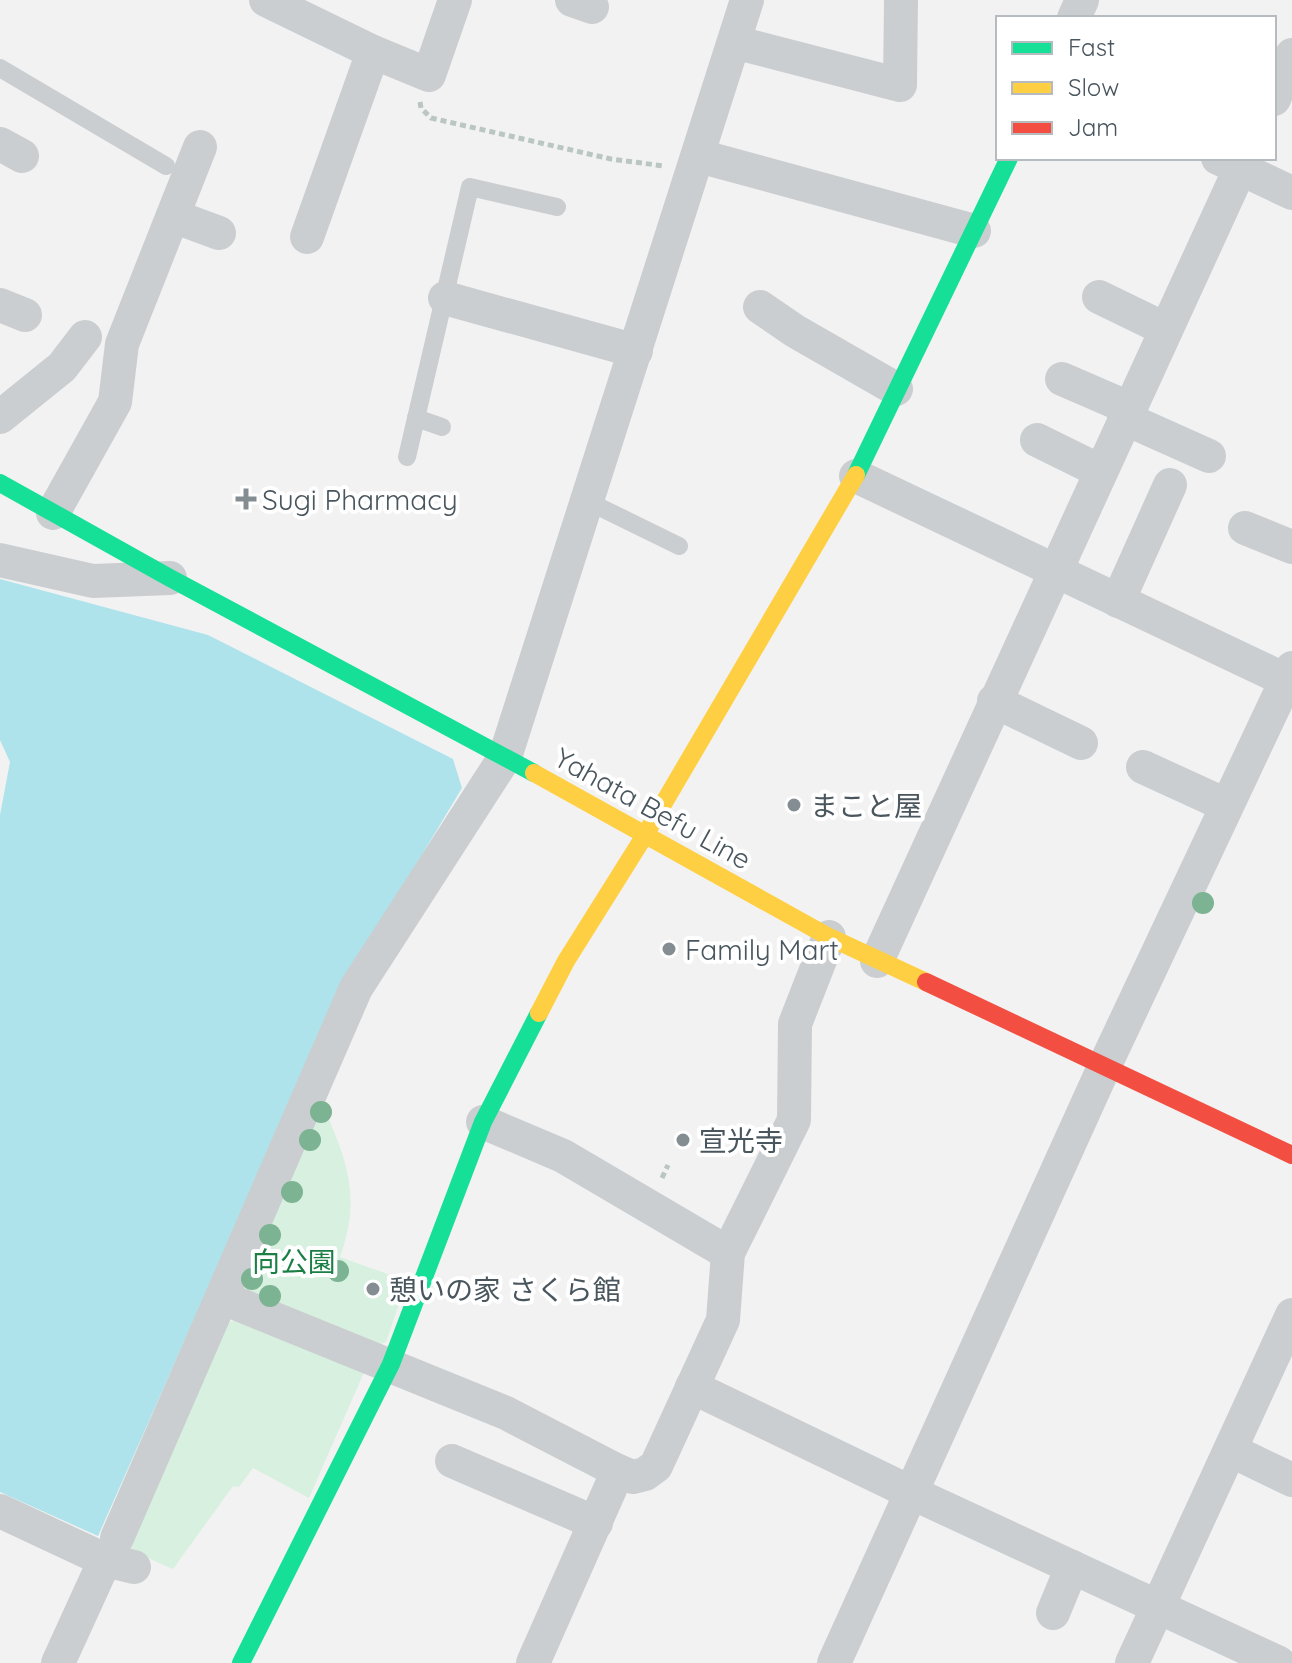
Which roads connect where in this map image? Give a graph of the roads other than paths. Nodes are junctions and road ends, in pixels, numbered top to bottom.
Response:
1 (266, 0) edge
2 (455, 0) edge
3 (747, 0) edge
4 (901, 0) edge
5 (734, 42) junction
6 (373, 52) junction
7 (1292, 55) edge
8 (0, 68) edge
9 (1276, 94) edge
10 (200, 147) dead end
11 (1008, 160) edge
12 (1234, 161) edge
13 (696, 163) junction
14 (166, 166) dead end
15 (1292, 193) edge
16 (557, 207) dead end
17 (173, 216) junction
18 (974, 231) junction
19 (219, 233) dead end
20 (307, 237) dead end
21 (1099, 297) dead end
22 (445, 298) junction
23 (760, 307) dead end
24 (1165, 329) junction
25 (85, 337) dead end
26 (636, 351) junction
27 (1062, 379) dead end
28 (896, 389) junction
29 (1127, 413) junction
30 (0, 417) edge
31 (416, 418) junction
32 (442, 427) dead end
33 (1037, 440) dead end
34 (1209, 456) dead end
35 (407, 457) dead end
36 (1100, 471) junction
37 (856, 476) junction
38 (0, 483) edge
39 (1170, 485) dead end
40 (587, 501) junction
41 (53, 513) junction
42 (1245, 528) dead end
43 (679, 546) dead end
44 (1292, 547) edge
45 (0, 560) edge
46 (1054, 571) junction
47 (170, 578) junction
48 (1118, 601) junction
49 (1290, 677) edge
50 (994, 701) junction
51 (1081, 743) dead end
52 (505, 757) junction
53 (1143, 767) dead end
54 (1226, 805) junction
55 (645, 835) junction
56 (829, 937) junction
57 (877, 961) junction
58 (1105, 1065) junction
59 (483, 1122) junction
60 (1292, 1155) edge
61 (728, 1253) junction
62 (223, 1298) junction
63 (1292, 1315) edge
64 (391, 1364) junction
65 (692, 1387) junction
66 (1232, 1451) junction
67 (452, 1461) dead end
68 (618, 1471) junction
69 (1292, 1480) edge
70 (910, 1492) junction
71 (0, 1511) edge
72 (596, 1523) junction
73 (119, 1555) junction
74 (1072, 1567) junction
75 (1159, 1606) junction
76 (1053, 1613) dead end
77 (58, 1663) edge
78 (241, 1663) edge
79 (533, 1663) edge
80 (834, 1663) edge
81 (1132, 1663) edge
82 (1279, 1663) edge

1 - 6 street
2 - 6 street
3 - 5 street
4 - 5 street
5 - 13 street
6 - 20 street
7 - 9 street
8 - 14 lane
10 - 17 street
11 - 18 street
12 - 15 street
12 - 24 street
13 - 18 street
13 - 26 street
16 - 22 lane
17 - 19 street
17 - 41 street
18 - 28 street
21 - 24 street
22 - 26 street
22 - 31 lane
23 - 28 street
24 - 29 street
25 - 30 street
26 - 40 street
27 - 29 street
28 - 37 street
29 - 34 street
29 - 36 street
31 - 32 lane
31 - 35 lane
33 - 36 street
36 - 46 street
37 - 46 street
37 - 55 street
38 - 41 street, Yahata Befu Line
39 - 48 street
40 - 43 lane
40 - 52 street
41 - 47 street, Yahata Befu Line
42 - 44 street
45 - 47 street
46 - 48 street
46 - 50 street
47 - 52 street, Yahata Befu Line
48 - 49 street
49 - 54 street
50 - 51 street
50 - 57 street
52 - 55 street, Yahata Befu Line
52 - 62 street
53 - 54 street
54 - 58 street
55 - 56 street, Yahata Befu Line
55 - 59 street
56 - 57 street, Yahata Befu Line
56 - 61 street
57 - 58 street, Yahata Befu Line
58 - 60 street, Yahata Befu Line
58 - 70 street
59 - 61 street
59 - 64 street
61 - 65 street
62 - 64 street
62 - 73 street
63 - 66 street
64 - 68 street
64 - 78 street
65 - 68 street
65 - 70 street
66 - 69 street
66 - 75 street
67 - 72 street
68 - 72 street
70 - 74 street
70 - 80 street
71 - 73 street
72 - 79 street
73 - 77 street
74 - 75 street
74 - 76 street
75 - 81 street
75 - 82 street

